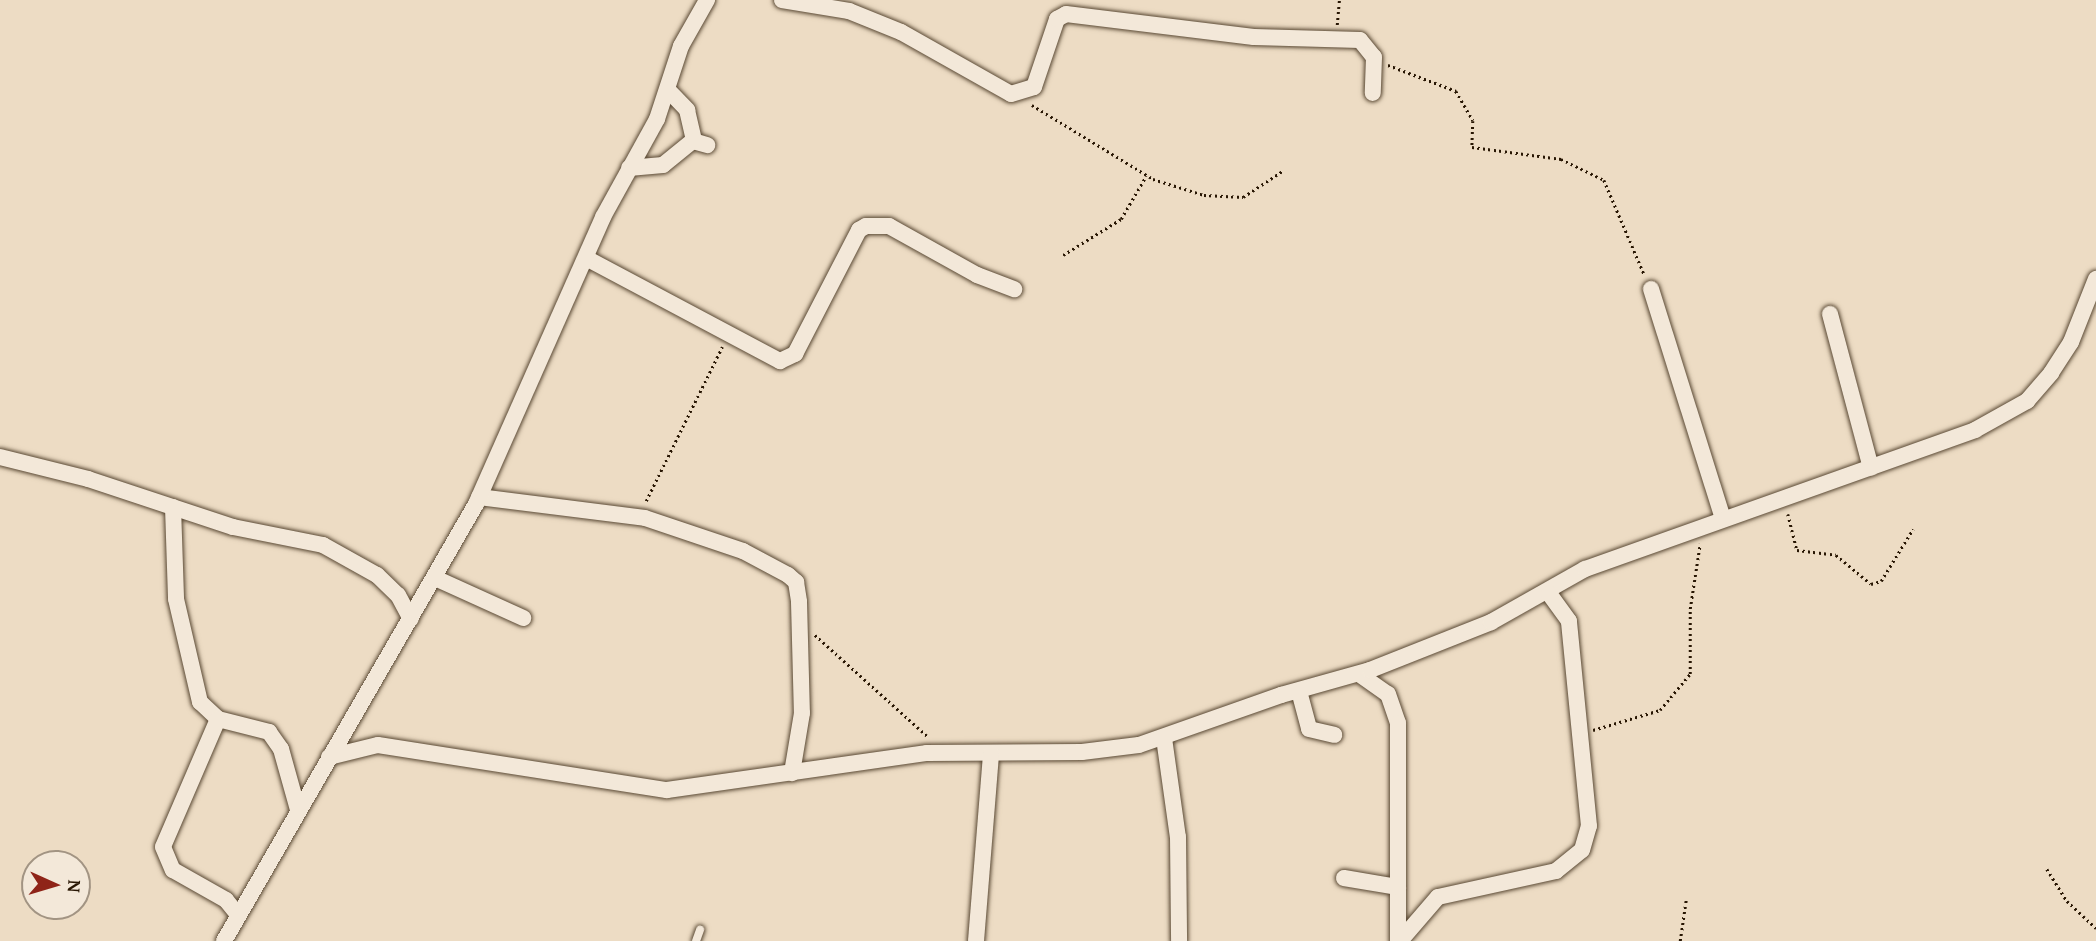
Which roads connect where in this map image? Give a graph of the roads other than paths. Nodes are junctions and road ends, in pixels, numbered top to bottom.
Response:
1 (707, 0) edge
2 (782, 0) edge
3 (668, 89) junction
4 (1373, 93) dead end
5 (629, 167) junction
6 (586, 258) junction
7 (2096, 279) edge
8 (1014, 289) dead end
9 (1651, 289) road end
10 (1830, 314) dead end
11 (0, 457) edge
12 (1871, 468) junction
13 (479, 497) junction
14 (173, 507) junction
15 (1723, 519) junction
16 (435, 578) junction
17 (1549, 593) junction
18 (523, 618) dead end
19 (411, 619) junction
20 (1359, 674) junction
21 (1299, 691) junction
22 (218, 719) junction
23 (1334, 735) dead end
24 (1164, 738) junction
25 (991, 754) junction
26 (329, 757) junction
27 (792, 773) junction
28 (298, 810) junction
29 (1344, 878) dead end
30 (1398, 887) junction
31 (238, 915) junction
32 (700, 930) dead end
33 (224, 941) edge
34 (696, 941) edge
35 (976, 941) edge
36 (1179, 941) edge
37 (1399, 941) edge

1 - 3 street
2 - 4 street
3 - 5 street
3 - 5 street
5 - 6 street
6 - 8 street
6 - 13 street
7 - 12 street
9 - 15 street
10 - 12 street
11 - 14 street
12 - 15 street
13 - 16 street
13 - 27 street
14 - 19 street
14 - 22 street
15 - 17 street
16 - 18 street
16 - 19 street
17 - 20 street
17 - 37 street
19 - 26 street
20 - 21 street
20 - 30 street
21 - 23 street
21 - 24 street
22 - 28 street
22 - 31 street
24 - 25 street
24 - 36 street
25 - 27 street
25 - 35 street
26 - 27 street
26 - 28 street
28 - 31 street
29 - 30 street
30 - 37 street
31 - 33 street
32 - 34 lane

